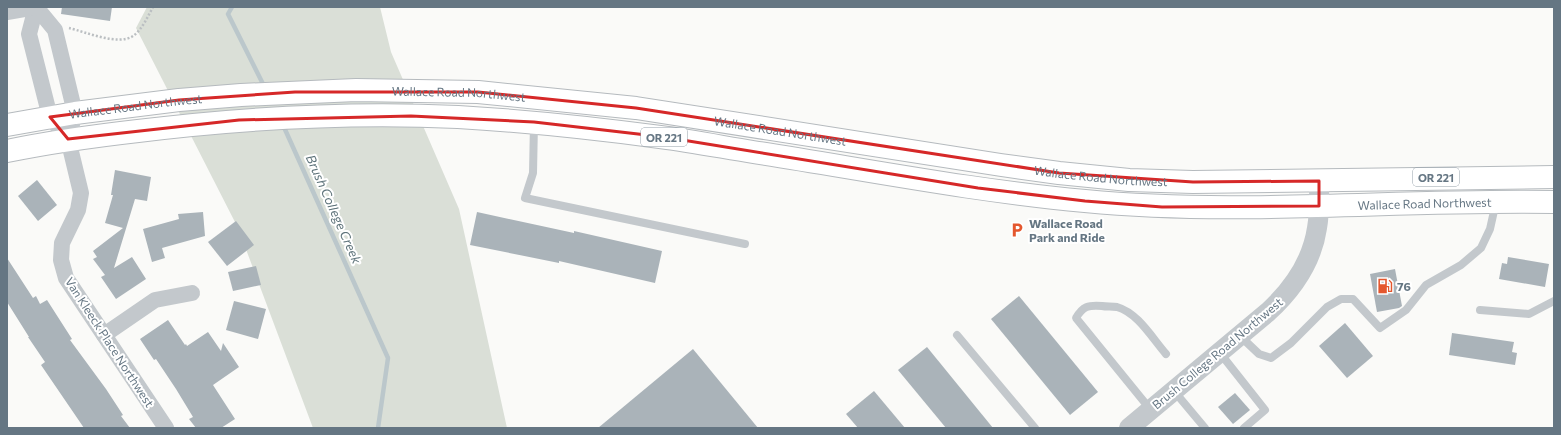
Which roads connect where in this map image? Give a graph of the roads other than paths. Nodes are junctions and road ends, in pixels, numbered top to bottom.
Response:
1 (36, 7) edge
2 (7, 12) edge
3 (75, 113) junction
4 (50, 117) junction
5 (534, 122) junction
6 (7, 125) edge
7 (68, 139) junction
8 (7, 150) edge
9 (1554, 177) edge
10 (1318, 181) junction
11 (1496, 202) junction
12 (1554, 202) edge
13 (1319, 206) junction
14 (745, 244) dead end
15 (192, 293) dead end
16 (1554, 301) edge
17 (1480, 310) dead end
18 (104, 335) junction
19 (956, 335) dead end
20 (1240, 336) junction
21 (1220, 353) junction
22 (1166, 354) dead end
23 (1174, 391) junction
24 (1151, 410) junction
25 (166, 428) edge
26 (1035, 428) edge
27 (1129, 428) edge
28 (1205, 428) edge
29 (1244, 428) edge

1 - 2 street
1 - 3 street
1 - 4 street
3 - 4 main road, Wallace Road Northwest / OR 221
3 - 7 street
3 - 10 main road, Wallace Road Northwest / OR 221
4 - 6 main road, Wallace Road Northwest / OR 221
4 - 7 street
5 - 7 main road, Wallace Road Northwest / OR 221
5 - 13 main road, Wallace Road Northwest / OR 221
5 - 14 lane
7 - 8 main road, Wallace Road Northwest / OR 221
7 - 18 street, Van Kleeck Place Northwest
9 - 10 main road, Wallace Road Northwest / OR 221
10 - 13 street, Brush College Road Northwest
11 - 12 main road, Wallace Road Northwest / OR 221
11 - 13 main road, Wallace Road Northwest / OR 221
11 - 20 lane
13 - 20 street, Brush College Road Northwest
15 - 18 street
16 - 17 lane
18 - 25 street, Van Kleeck Place Northwest
19 - 26 lane
20 - 21 street, Brush College Road Northwest
21 - 23 street, Brush College Road Northwest
21 - 29 lane
22 - 24 lane
23 - 24 street, Brush College Road Northwest
23 - 28 lane
24 - 27 street, Brush College Road Northwest

